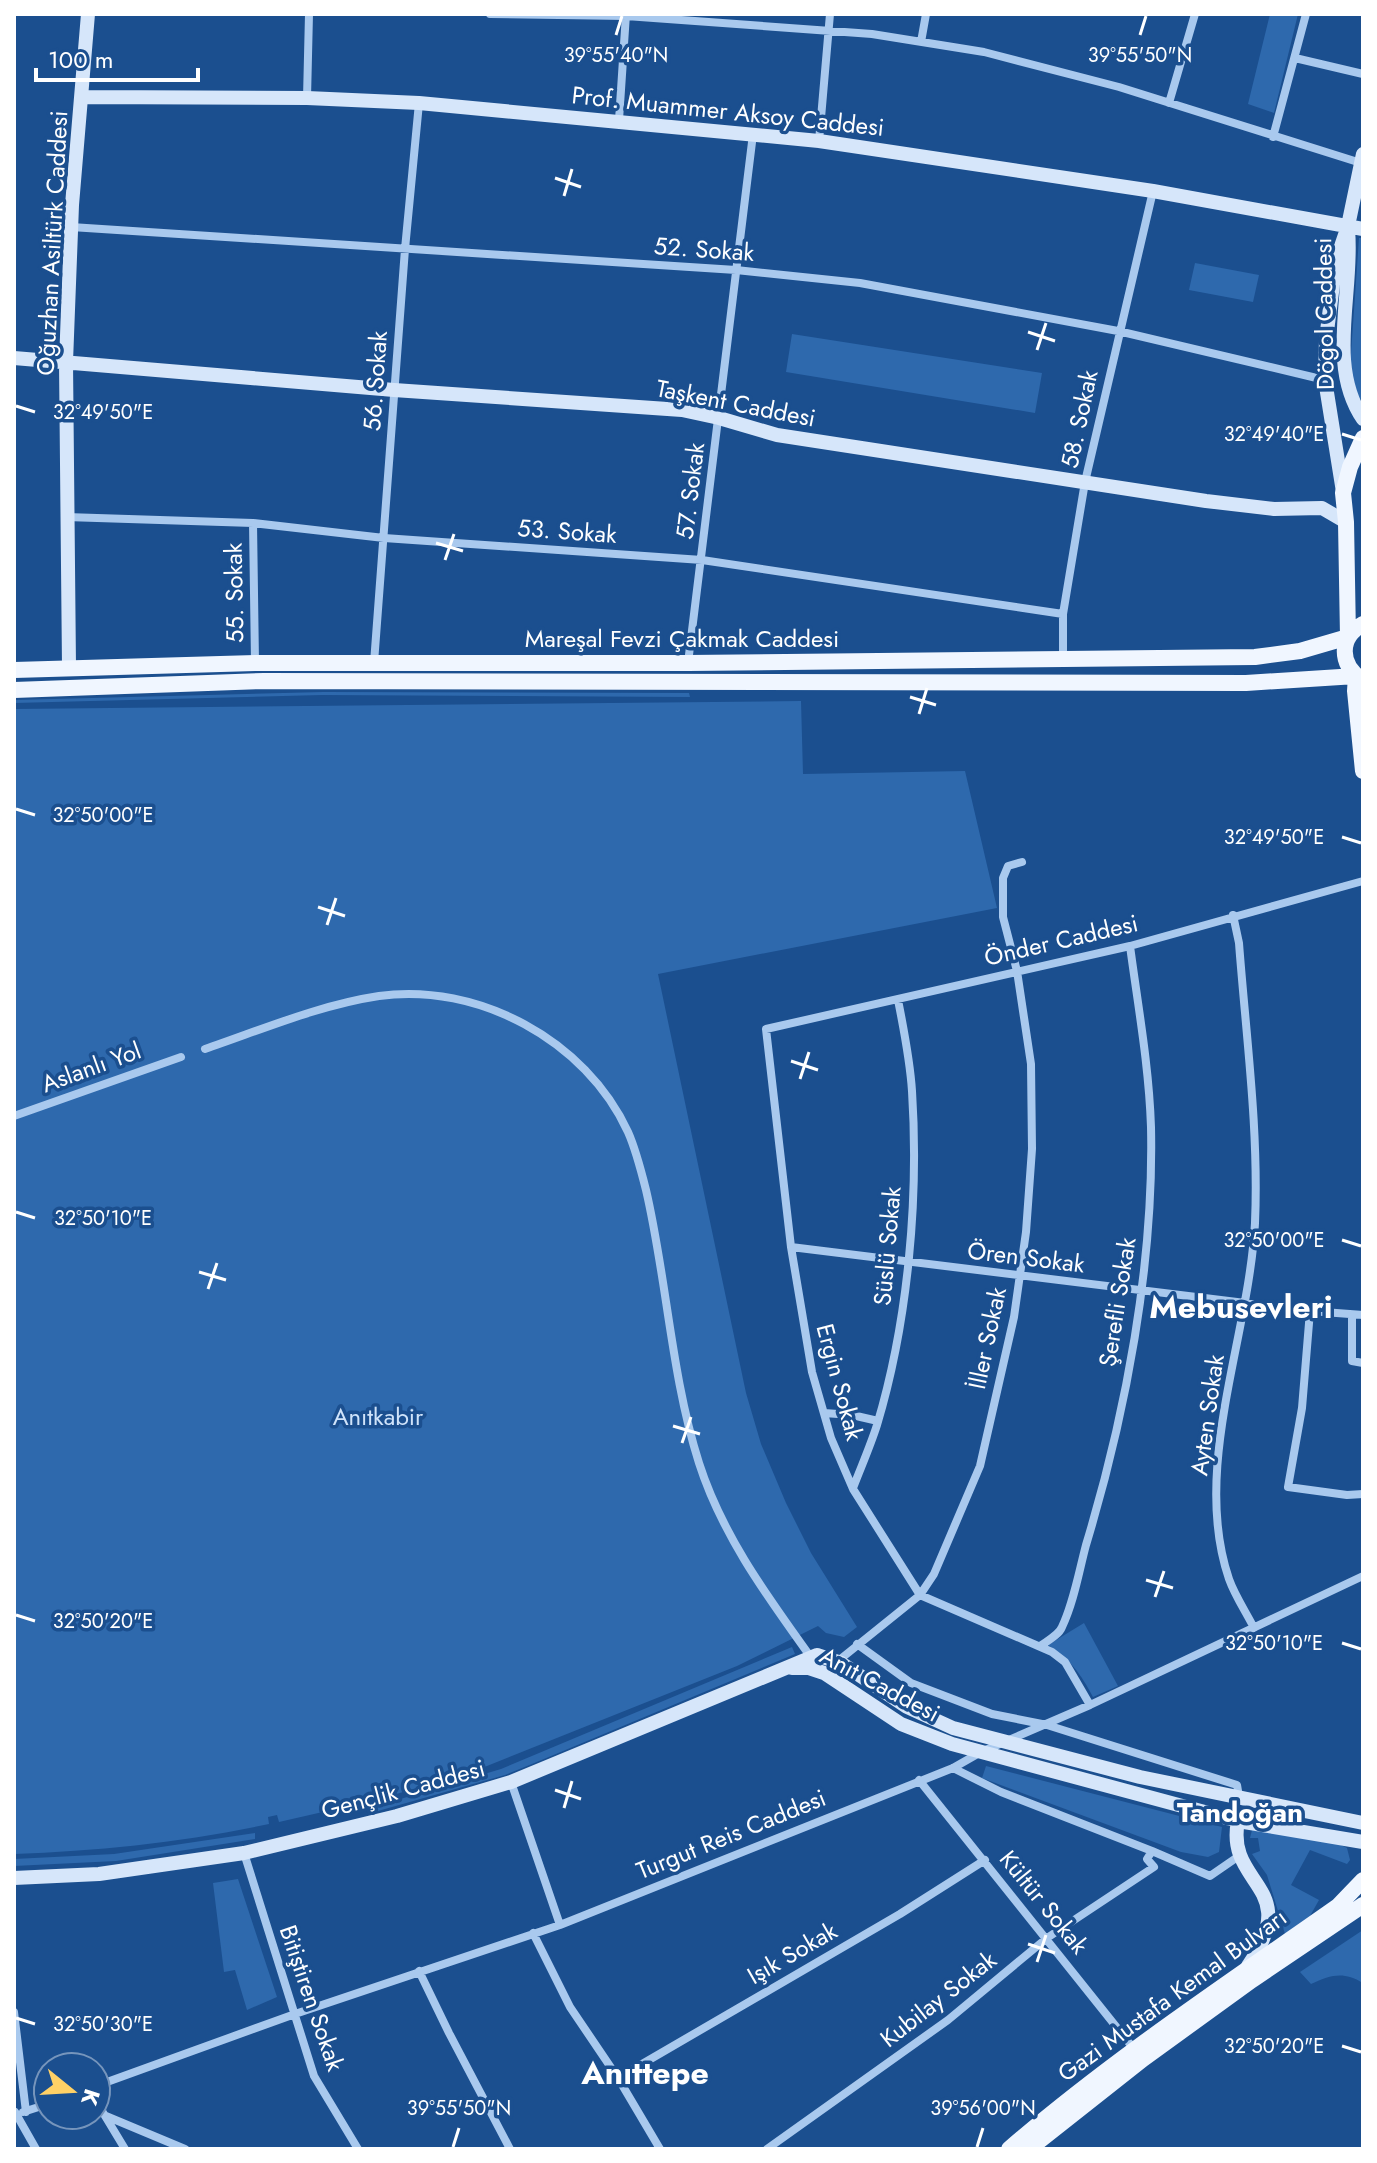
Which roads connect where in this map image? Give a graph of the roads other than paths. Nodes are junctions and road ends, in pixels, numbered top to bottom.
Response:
1 (88, 14) edge
2 (309, 14) edge
3 (490, 14) edge
4 (830, 14) edge
5 (926, 14) edge
6 (1195, 14) edge
7 (1306, 14) edge
8 (626, 15) edge
9 (707, 18) edge
10 (827, 31) junction
11 (921, 42) junction
12 (1295, 58) junction
13 (1363, 74) edge
14 (82, 97) junction
15 (307, 98) junction
16 (419, 103) junction
17 (1169, 103) junction
18 (619, 120) junction
19 (753, 134) junction
20 (1273, 137) junction
21 (819, 141) junction
22 (1362, 158) edge
23 (1153, 191) junction
24 (71, 227) junction
25 (1355, 228) edge
26 (405, 249) junction
27 (736, 270) junction
28 (1118, 331) junction
29 (14, 358) edge
30 (66, 362) junction
31 (1325, 380) junction
32 (394, 390) junction
33 (719, 418) junction
34 (1363, 419) edge
35 (1363, 438) edge
36 (1085, 482) junction
37 (1343, 493) junction
38 (65, 517) junction
39 (1346, 522) junction
40 (253, 523) junction
41 (384, 538) junction
42 (702, 560) junction
43 (1063, 614) junction
44 (1363, 624) edge
45 (1348, 637) junction
46 (1063, 659) junction
47 (255, 663) junction
48 (374, 663) junction
49 (688, 663) junction
50 (69, 667) junction
51 (14, 670) edge
52 (1360, 678) edge
53 (14, 690) edge
54 (1363, 771) edge
55 (1022, 862) dead end
56 (1363, 881) edge
57 (1233, 915) junction
58 (1130, 946) junction
59 (1017, 971) junction
60 (898, 1000) junction
61 (766, 1029) joint
62 (205, 1049) dead end
63 (181, 1057) dead end
64 (14, 1116) edge
65 (791, 1247) junction
66 (907, 1262) junction
67 (1021, 1277) junction
68 (1141, 1290) junction
69 (1245, 1302) junction
70 (1310, 1311) junction
71 (1352, 1315) junction
72 (1363, 1315) edge
73 (1363, 1363) edge
74 (824, 1413) junction
75 (878, 1421) junction
76 (853, 1489) junction
77 (1363, 1494) edge
78 (1363, 1576) edge
79 (920, 1595) junction
80 (1254, 1628) junction
81 (857, 1644) junction
82 (1040, 1646) junction
83 (810, 1656) junction
84 (838, 1661) junction
85 (784, 1668) junction
86 (824, 1673) junction
87 (1090, 1705) junction
88 (1047, 1725) junction
89 (1003, 1743) junction
90 (981, 1752) junction
91 (953, 1768) junction
92 (919, 1780) junction
93 (511, 1782) junction
94 (1239, 1798) junction
95 (1238, 1821) junction
96 (1363, 1823) edge
97 (1363, 1842) edge
98 (1152, 1851) junction
99 (244, 1853) junction
100 (1239, 1856) junction
101 (985, 1860) junction
102 (14, 1878) edge
103 (1363, 1880) edge
104 (1361, 1909) edge
105 (560, 1925) junction
106 (533, 1933) junction
107 (1047, 1938) junction
108 (419, 1971) junction
109 (1245, 1971) junction
110 (14, 2012) edge
111 (295, 2014) junction
112 (1135, 2050) junction
113 (618, 2078) junction
114 (112, 2080) edge
115 (32, 2110) edge
116 (14, 2112) edge
117 (26, 2112) junction
118 (112, 2119) edge
119 (112, 2126) edge
120 (36, 2149) edge
121 (125, 2149) edge
122 (185, 2149) edge
123 (358, 2149) edge
124 (510, 2149) edge
125 (660, 2149) edge
126 (767, 2149) edge
127 (1009, 2149) edge
128 (1029, 2149) edge

1 - 14 street, Oğuzhan Asiltürk Caddesi
2 - 15 street
3 - 8 street
4 - 10 street
5 - 11 street
6 - 17 street
7 - 12 street
8 - 9 street
8 - 18 street
9 - 10 street
10 - 11 street
10 - 21 street
11 - 17 street
12 - 13 street
12 - 20 street
14 - 15 street, Prof. Muammer Aksoy Caddesi
14 - 24 street, Oğuzhan Asiltürk Caddesi
15 - 16 street, Prof. Muammer Aksoy Caddesi
16 - 18 street, Prof. Muammer Aksoy Caddesi
16 - 26 street, 56. Sokak
17 - 20 street
18 - 19 street, Prof. Muammer Aksoy Caddesi
19 - 21 street, Prof. Muammer Aksoy Caddesi
19 - 27 street, 57. Sokak
20 - 22 street
21 - 23 street, Prof. Muammer Aksoy Caddesi
22 - 25 street
23 - 25 street, Prof. Muammer Aksoy Caddesi
23 - 28 street, 58. Sokak
24 - 26 street, 52. Sokak
24 - 30 street, Oğuzhan Asiltürk Caddesi
25 - 31 street, Dögol Caddesi
25 - 34 street, Dögol Caddesi
26 - 27 street, 52. Sokak
26 - 32 street, 56. Sokak
27 - 28 street, 52. Sokak
27 - 33 street, 57. Sokak
28 - 31 street, 52. Sokak
28 - 36 street, 58. Sokak
29 - 30 street, Taşkent Caddesi
30 - 32 street, Taşkent Caddesi
30 - 38 street, Oğuzhan Asiltürk Caddesi
31 - 37 street, Dögol Caddesi
32 - 33 street, Taşkent Caddesi
32 - 41 street, 56. Sokak
33 - 36 street, Taşkent Caddesi
33 - 42 street, 57. Sokak
35 - 37 main road, Dögol Caddesi
36 - 39 street, Taşkent Caddesi
36 - 43 street, 58. Sokak
37 - 39 main road, Dögol Caddesi
38 - 40 street, 53. Sokak
38 - 50 street, Oğuzhan Asiltürk Caddesi
39 - 45 main road, Dögol Caddesi
40 - 41 street, 53. Sokak
40 - 47 street, 55. Sokak
41 - 42 street, 53. Sokak
41 - 48 street, 56. Sokak
42 - 43 street, 53. Sokak
42 - 49 street, 57. Sokak
43 - 46 street, 58. Sokak
44 - 45 main road
45 - 46 main road, Mareşal Fevzi Çakmak Caddesi
45 - 52 main road, Dögol Caddesi
46 - 49 main road, Mareşal Fevzi Çakmak Caddesi
47 - 48 main road, Mareşal Fevzi Çakmak Caddesi
47 - 50 main road, Mareşal Fevzi Çakmak Caddesi
48 - 49 main road, Mareşal Fevzi Çakmak Caddesi
50 - 51 main road, Mareşal Fevzi Çakmak Caddesi
52 - 53 main road, Mareşal Fevzi Çakmak Caddesi
52 - 54 main road
55 - 59 street, İller Sokak
56 - 57 street, Önder Caddesi
57 - 58 street, Önder Caddesi
57 - 69 street, Ayten Sokak
58 - 59 street, Önder Caddesi
58 - 68 street, Şerefli Sokak
59 - 60 street, Önder Caddesi
59 - 67 street, İller Sokak
60 - 61 street, Önder Caddesi
60 - 66 street, Süslü Sokak
61 - 65 street, Ergin Sokak
62 - 83 street
63 - 64 street, Aslanlı Yol
65 - 66 street, Ören Sokak
65 - 74 street, Ergin Sokak
66 - 67 street, Ören Sokak
66 - 75 street, Süslü Sokak
67 - 68 street, Ören Sokak
67 - 79 street, İller Sokak
68 - 69 street, Ören Sokak
68 - 82 street, Şerefli Sokak
69 - 70 street, Ören Sokak
69 - 80 street, Ayten Sokak
70 - 71 street, Ören Sokak
70 - 77 street
71 - 72 street, Ören Sokak
71 - 73 street
74 - 75 street
74 - 76 street, Ergin Sokak
75 - 76 street, Süslü Sokak
76 - 79 street, Ergin Sokak
78 - 80 street, Turgut Reis Caddesi
79 - 81 street, İller Sokak
79 - 82 street
80 - 87 street, Turgut Reis Caddesi
81 - 84 street, İller Sokak
81 - 88 street
82 - 87 street
83 - 84 street, Anıt Caddesi
83 - 85 street, Anıt Caddesi
83 - 86 street
84 - 89 street, Anıt Caddesi
85 - 86 street, Anıt Caddesi
85 - 93 street, Gençlik Caddesi
86 - 90 street, Anıt Caddesi
87 - 88 street, Turgut Reis Caddesi
88 - 89 street, Turgut Reis Caddesi
88 - 94 street
89 - 90 street, Turgut Reis Caddesi
89 - 94 street, Anıt Caddesi
90 - 91 street, Turgut Reis Caddesi
90 - 95 street, Anıt Caddesi
91 - 92 street, Turgut Reis Caddesi
91 - 98 street
92 - 101 street, Kültür Sokak
92 - 105 street, Turgut Reis Caddesi
93 - 99 street, Gençlik Caddesi
93 - 105 street
94 - 96 street, Anıt Caddesi
95 - 97 street, Anıt Caddesi
95 - 100 street
98 - 100 street
98 - 107 street, Kubilay Sokak
99 - 102 street, Gençlik Caddesi
99 - 111 street, Bitiştiren Sokak
100 - 109 street
101 - 107 street, Kültür Sokak
101 - 113 street, Işık Sokak
103 - 109 main road, Gazi Mustafa Kemal Bulvarı
104 - 128 main road, Gazi Mustafa Kemal Bulvarı
105 - 106 street, Turgut Reis Caddesi
106 - 108 street, Turgut Reis Caddesi
106 - 113 street
107 - 112 street, Kültür Sokak
107 - 126 street, Kubilay Sokak
108 - 111 street, Turgut Reis Caddesi
108 - 124 street
109 - 112 main road, Gazi Mustafa Kemal Bulvarı
110 - 117 street
111 - 114 street, Turgut Reis Caddesi
111 - 123 street, Bitiştiren Sokak
112 - 127 main road, Gazi Mustafa Kemal Bulvarı
113 - 125 street
115 - 117 street
116 - 117 street
116 - 120 street
118 - 122 street
119 - 121 street

